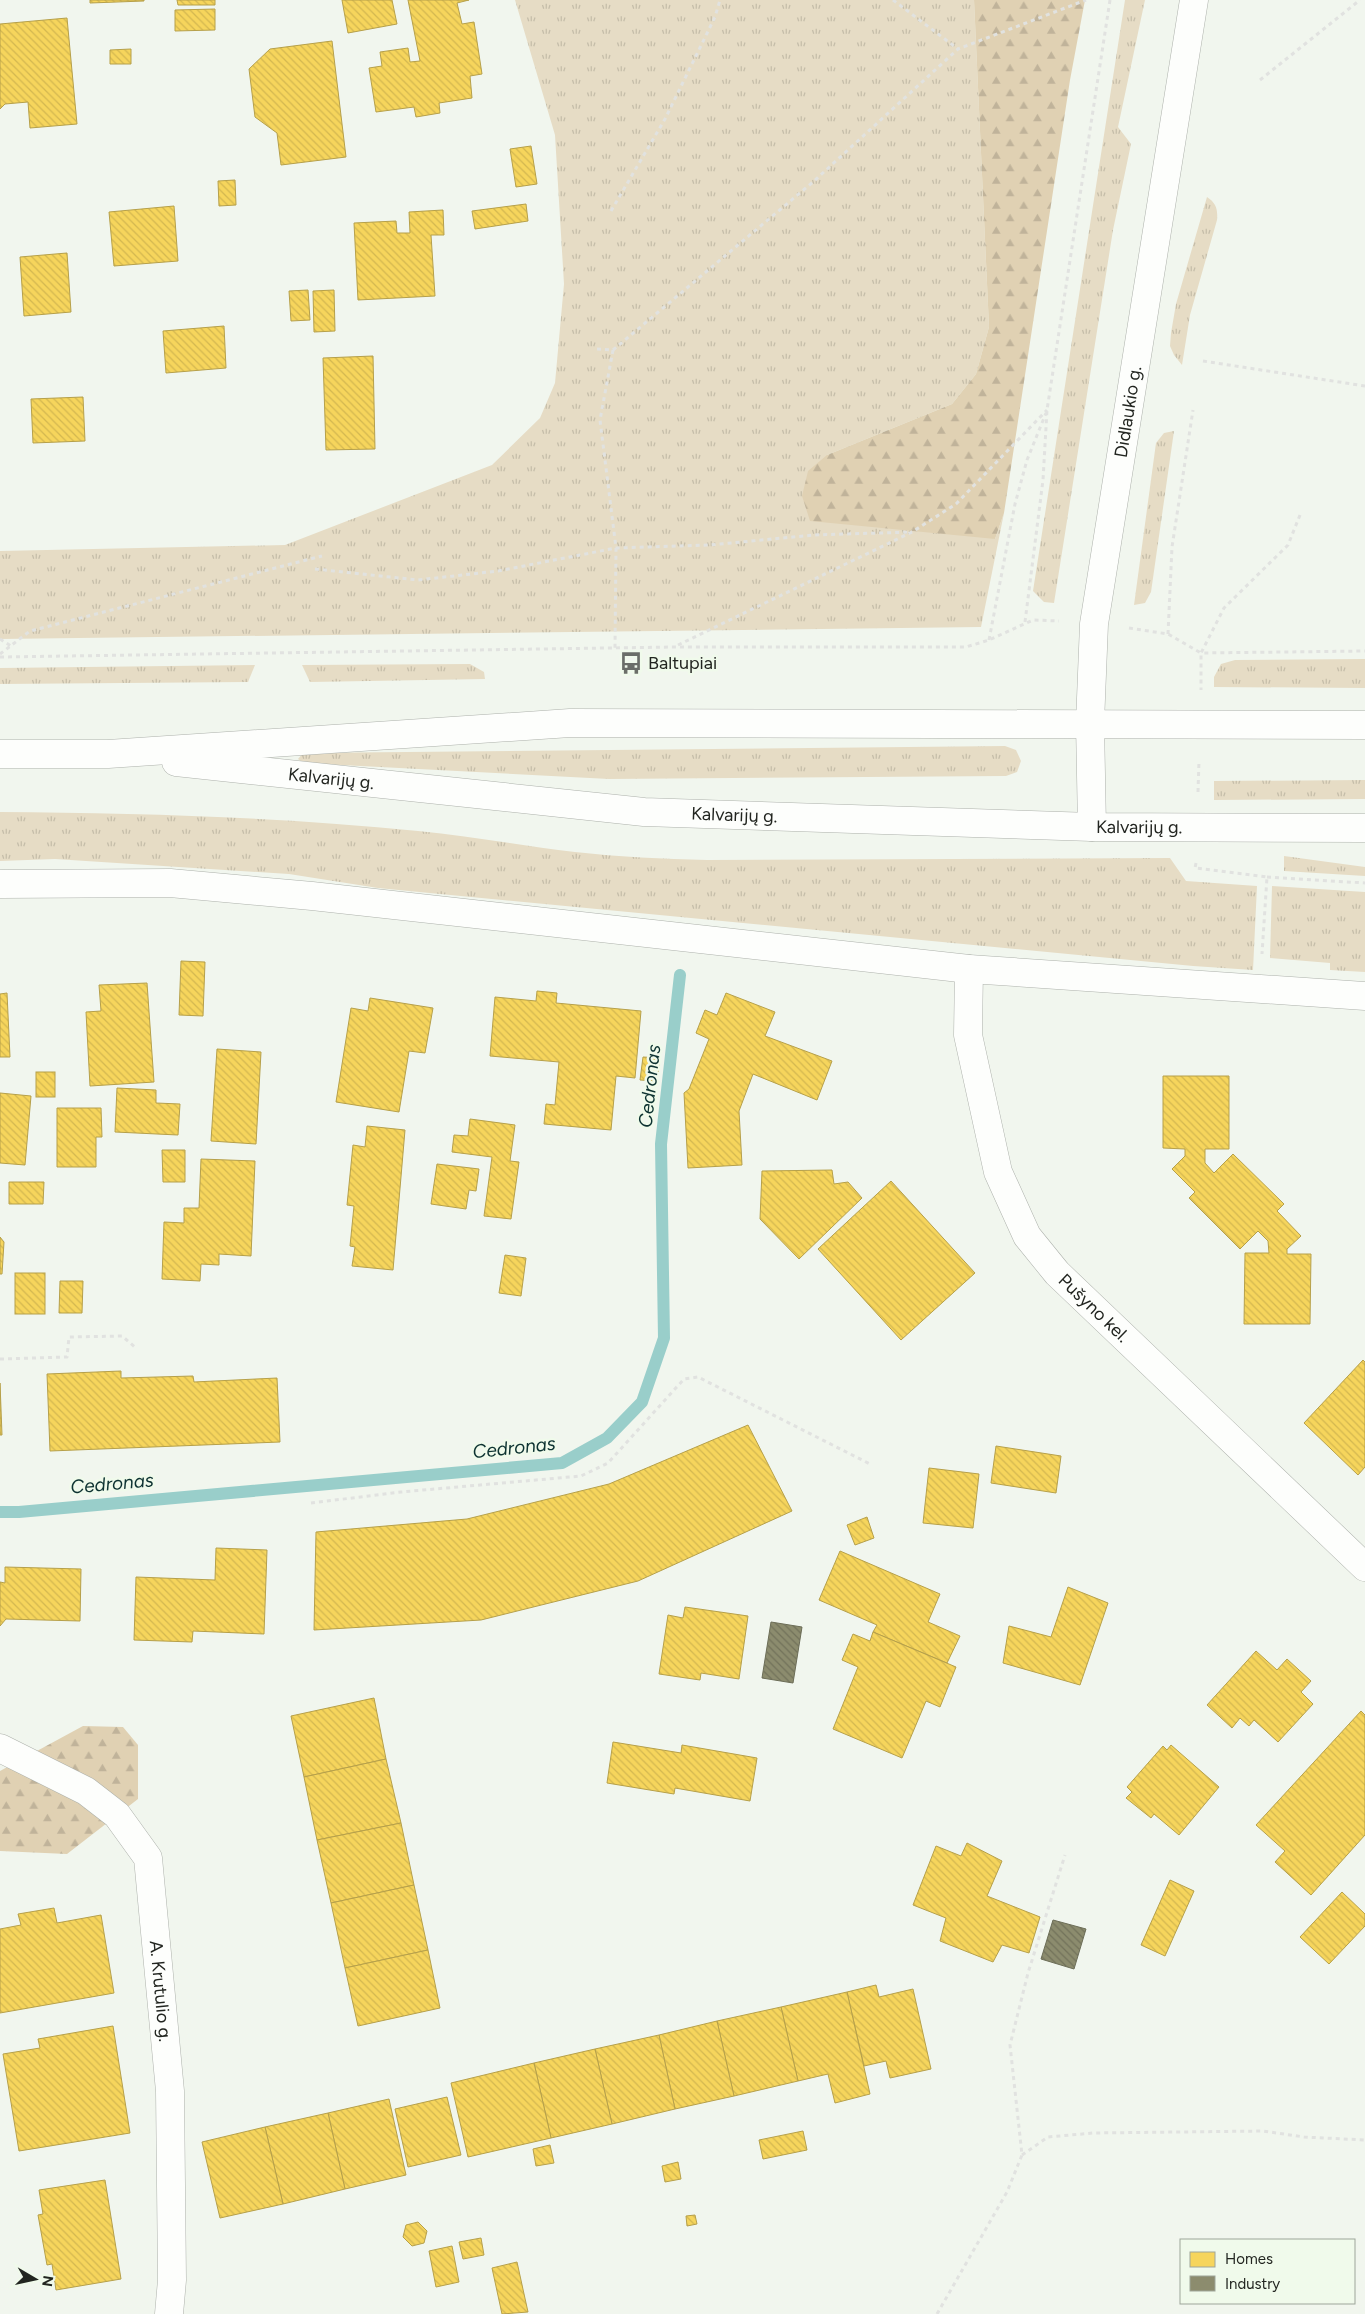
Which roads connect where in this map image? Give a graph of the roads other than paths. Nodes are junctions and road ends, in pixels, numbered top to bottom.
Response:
1 (1194, 0) edge
2 (1090, 723) junction
3 (1365, 725) edge
4 (0, 754) edge
5 (108, 754) junction
6 (1092, 827) junction
7 (1365, 828) edge
8 (0, 884) edge
9 (969, 968) junction
10 (1365, 996) edge
11 (1365, 1567) edge
12 (0, 1748) edge
13 (169, 2314) edge

1 - 2 street, Didlaukio g.
2 - 3 street, Kalvarijų g.
2 - 5 street, Kalvarijų g.
2 - 6 street, Didlaukio g.
4 - 5 street, Kalvarijų g.
5 - 6 street, Kalvarijų g.
6 - 7 street, Kalvarijų g.
8 - 9 street
9 - 10 street
9 - 11 street, Pušyno kel.
12 - 13 street, A. Krutulio g.

